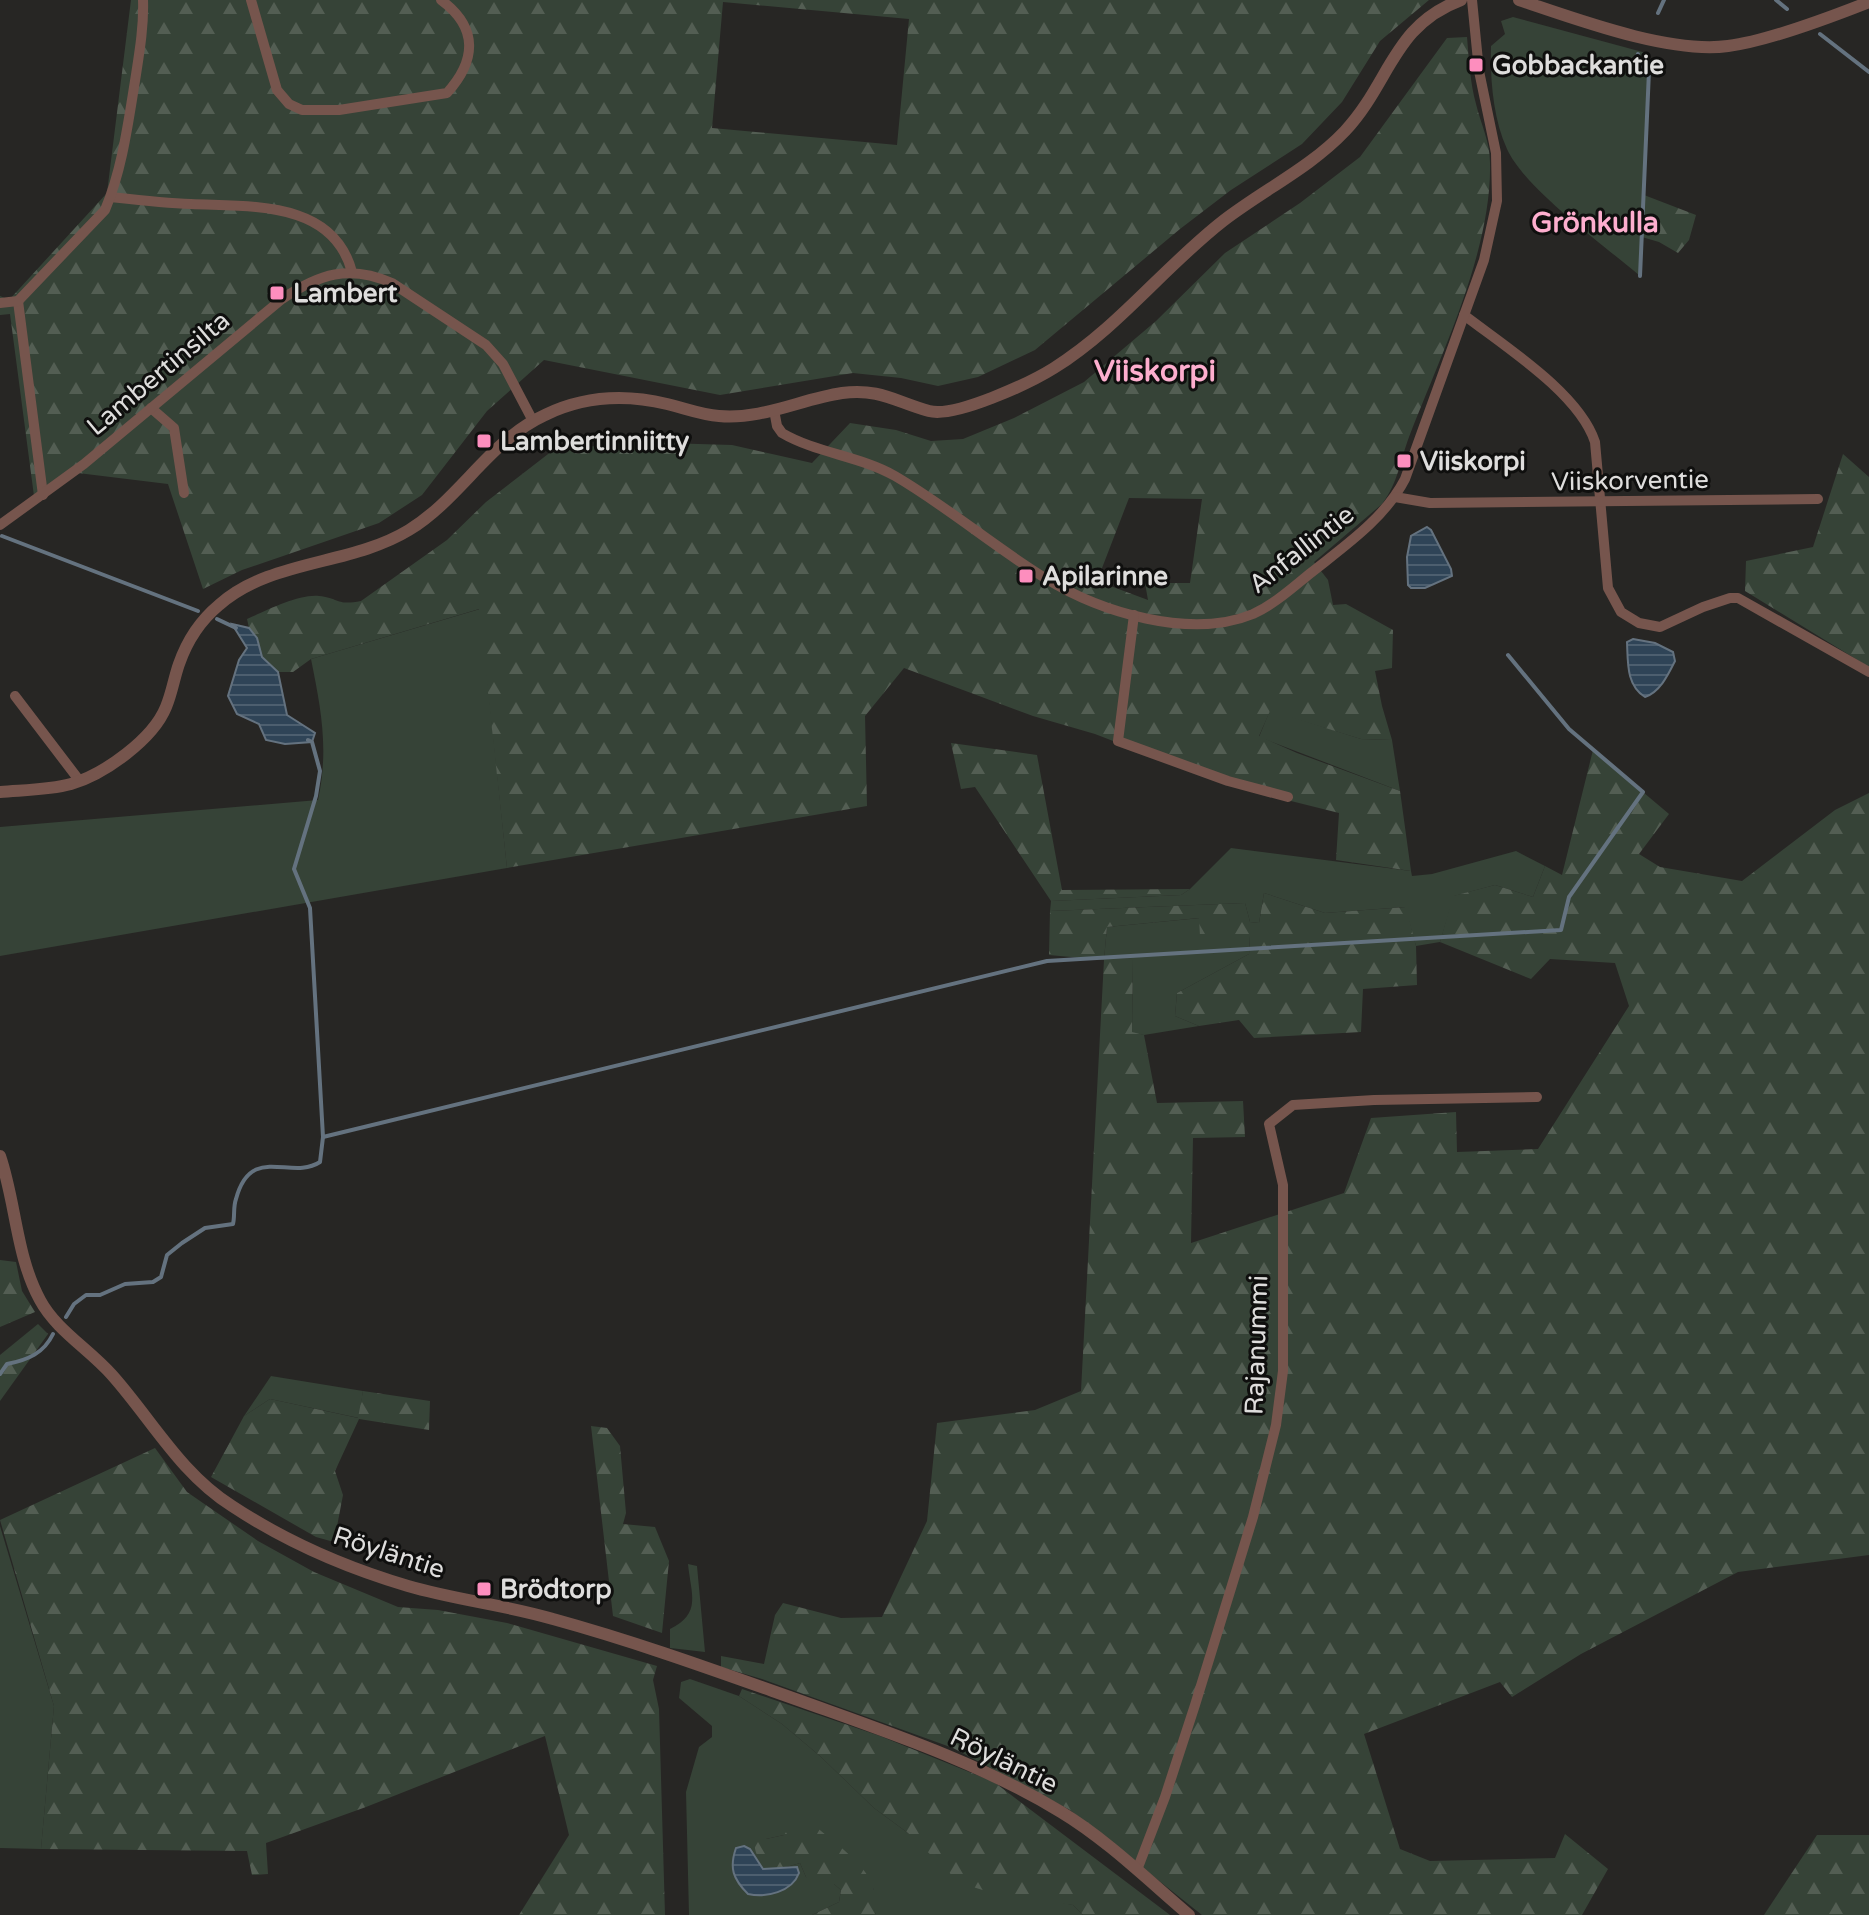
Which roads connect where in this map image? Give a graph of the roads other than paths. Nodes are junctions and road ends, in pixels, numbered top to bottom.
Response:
1 (143, 0) edge
2 (251, 0) edge
3 (441, 0) edge
4 (1461, 0) edge
5 (1472, 0) edge
6 (1519, 0) edge
7 (1868, 3) edge
8 (111, 197) junction
9 (352, 272) junction
10 (18, 301) junction
11 (0, 303) edge
12 (1464, 315) junction
13 (151, 408) junction
14 (774, 410) junction
15 (533, 421) junction
16 (184, 493) dead end
17 (43, 495) junction
18 (1395, 497) junction
19 (1818, 499) dead end
20 (1600, 503) junction
21 (0, 525) edge
22 (1134, 615) junction
23 (1869, 672) edge
24 (15, 696) dead end
25 (79, 780) junction
26 (0, 792) edge
27 (1288, 797) dead end
28 (1537, 1097) dead end
29 (0, 1156) edge
30 (1137, 1870) junction
31 (1189, 1915) edge

1 - 8 street
2 - 3 street
4 - 14 street
5 - 12 street, Anfallintie
6 - 7 street
8 - 9 street
8 - 10 street
9 - 13 street, Lambertinsilta
9 - 15 street
10 - 11 street
10 - 17 street
12 - 18 street, Anfallintie
12 - 20 street
13 - 16 street
13 - 17 street, Lambertinsilta
14 - 15 street
14 - 22 street, Anfallintie
15 - 25 street
17 - 21 street, Lambertinsilta
18 - 20 street, Viiskorventie
18 - 22 street, Anfallintie
19 - 20 street, Viiskorventie
20 - 23 street
22 - 27 street
24 - 25 street
25 - 26 street
28 - 30 street, Rajanummi
29 - 30 street, Röyläntie
30 - 31 street, Röyläntie

